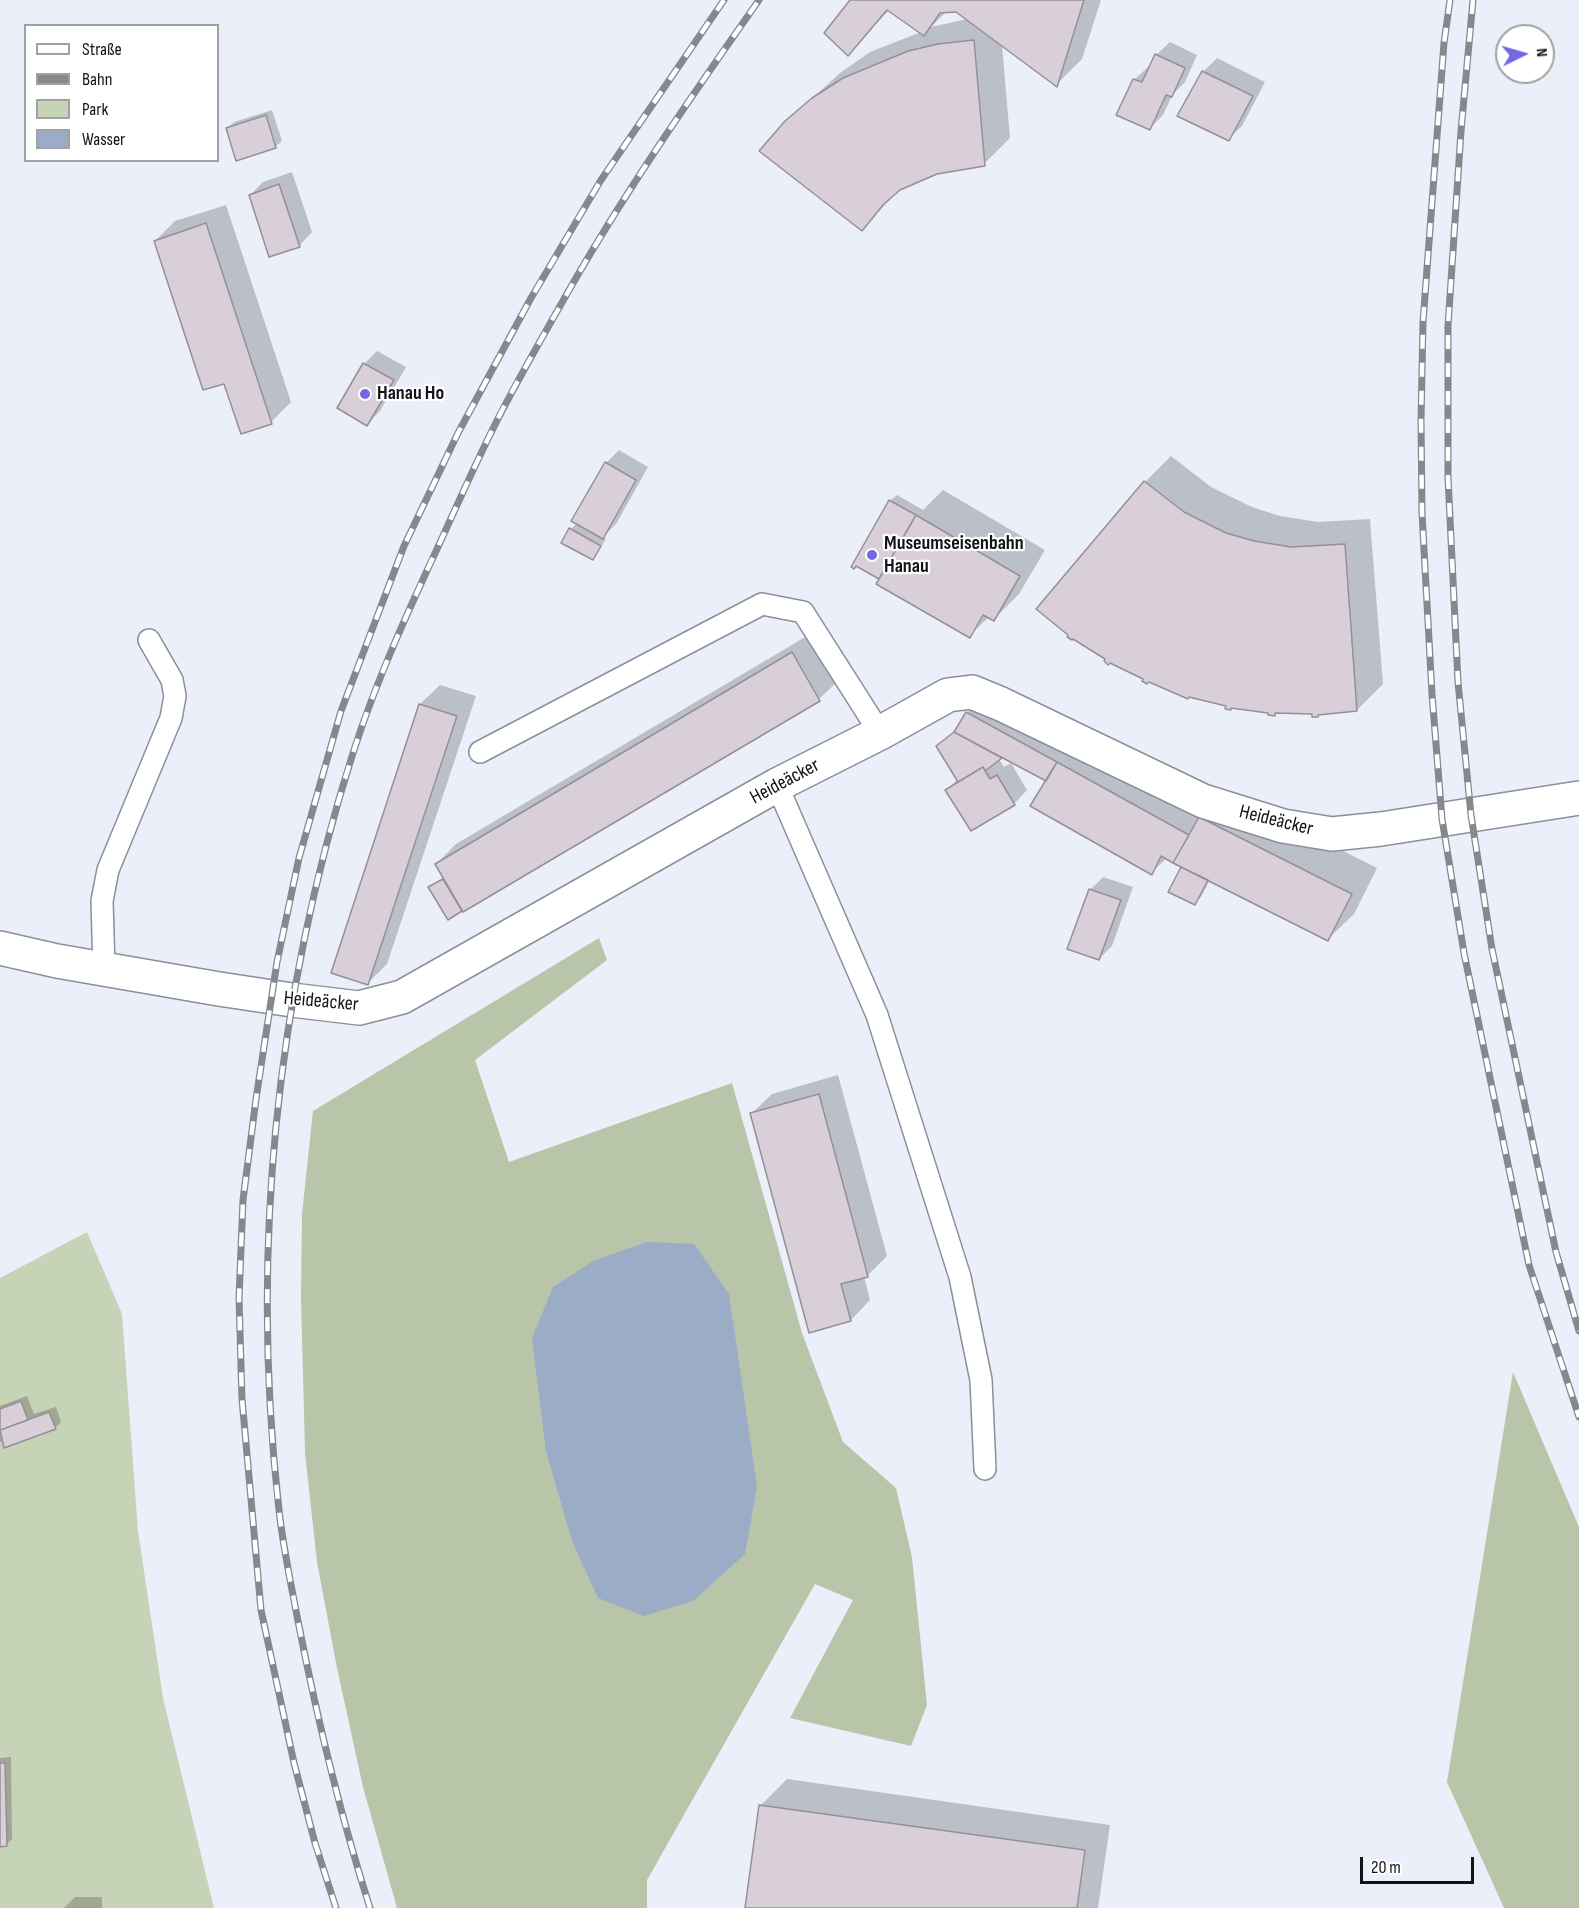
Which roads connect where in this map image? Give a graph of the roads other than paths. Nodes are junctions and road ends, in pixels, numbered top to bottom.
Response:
1 (149, 640) dead end
2 (880, 733) junction
3 (480, 752) dead end
4 (777, 785) junction
5 (1579, 798) edge
6 (0, 948) edge
7 (104, 969) junction
8 (985, 1469) dead end

1 - 7 lane
2 - 3 lane
2 - 4 street, Heideäcker
2 - 5 street, Heideäcker
4 - 7 street, Heideäcker
4 - 8 lane
6 - 7 street, Heideäcker

